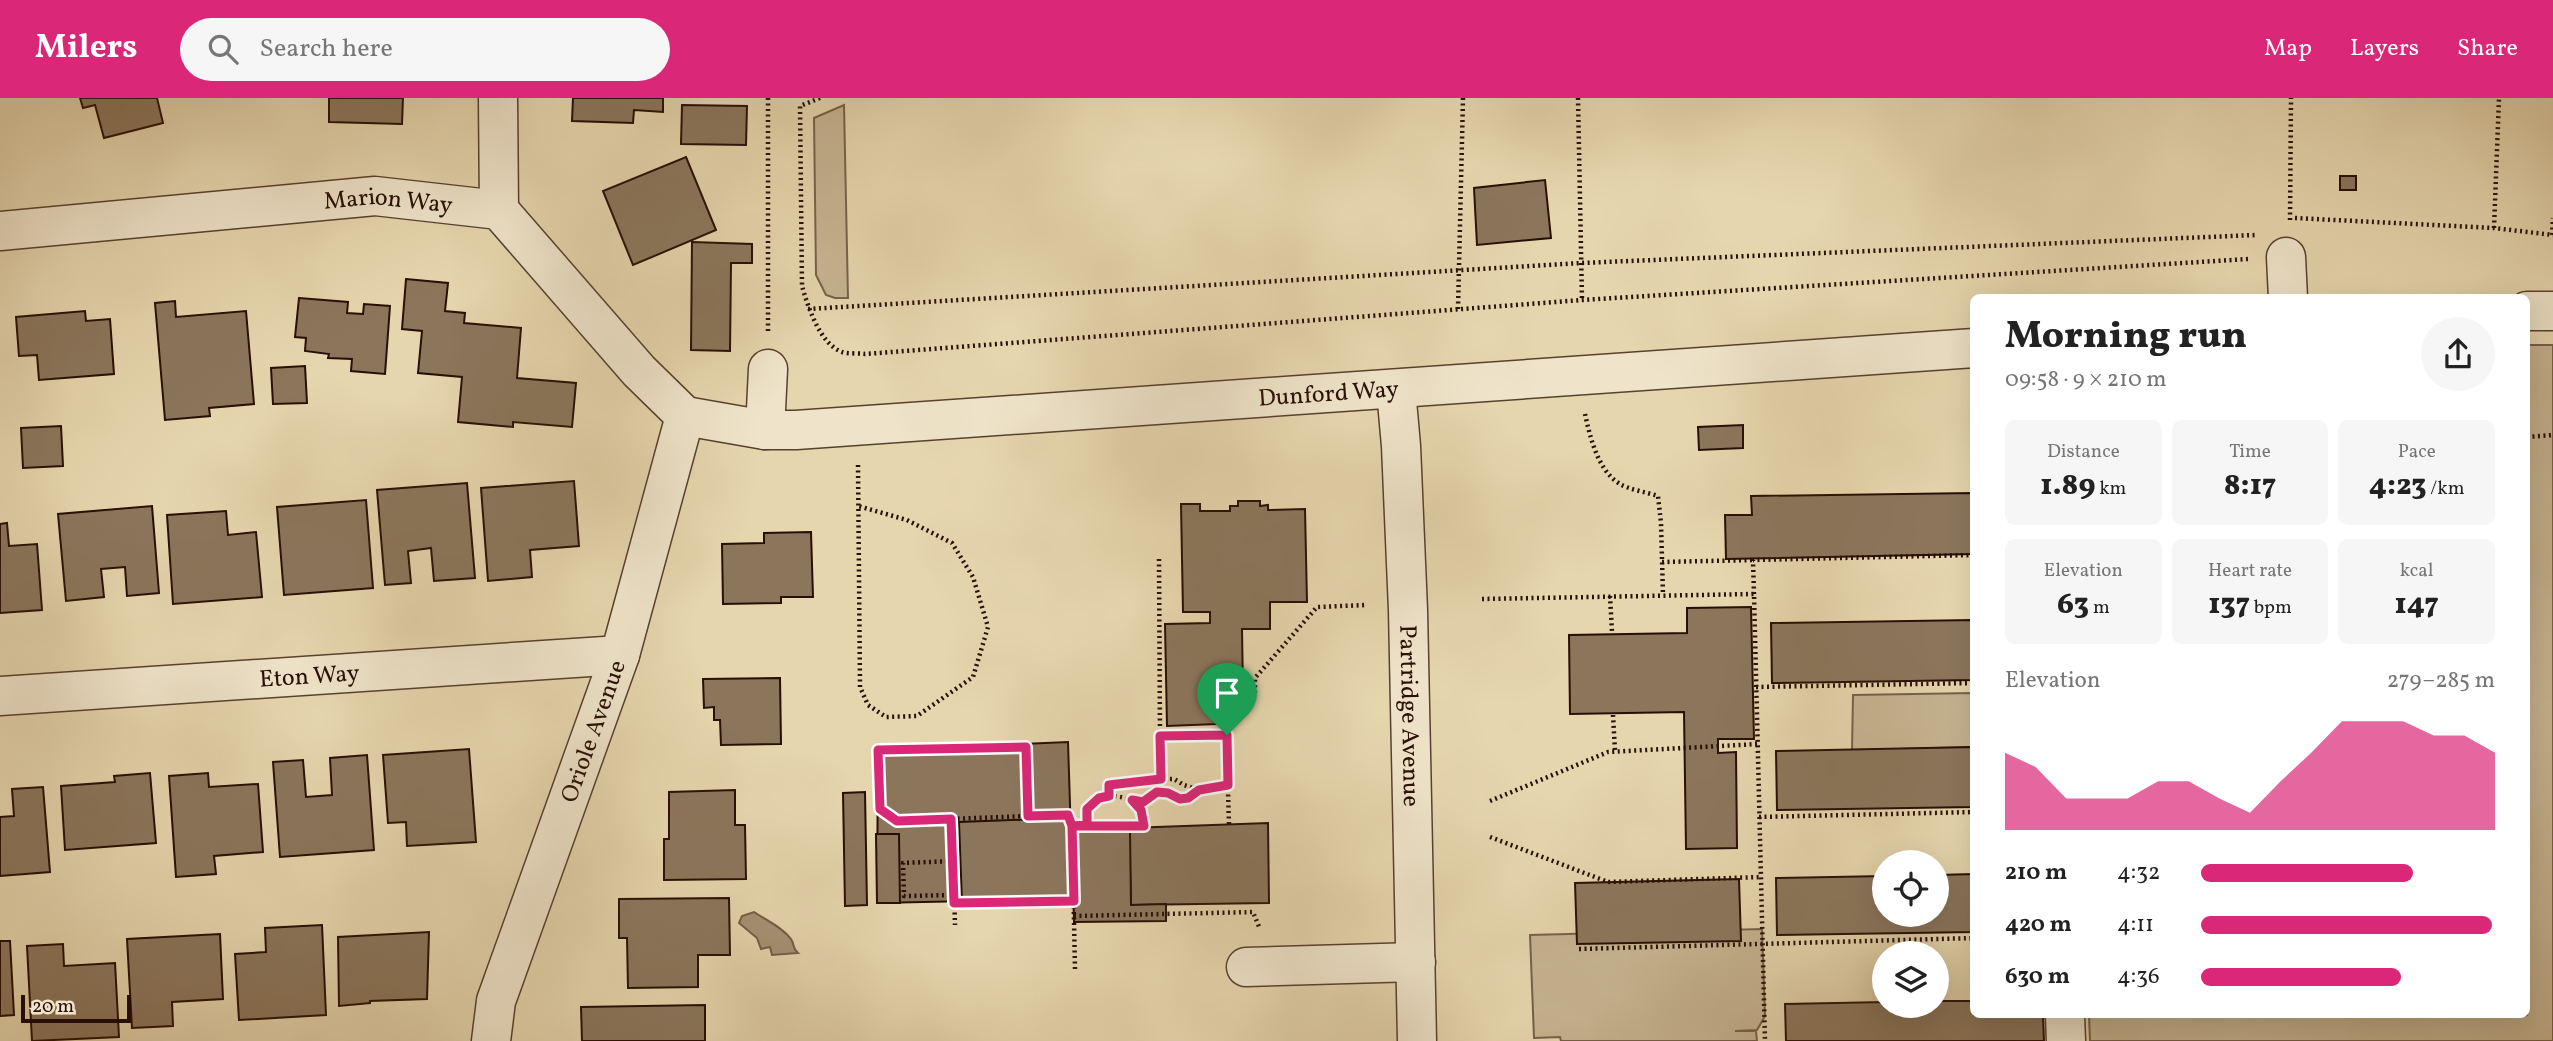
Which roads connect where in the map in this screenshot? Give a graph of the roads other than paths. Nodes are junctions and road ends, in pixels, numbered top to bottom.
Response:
1 (498, 98) edge
2 (499, 210) junction
3 (0, 231) edge
4 (2287, 245) road end
5 (2288, 294) edge
6 (2530, 311) edge
7 (2553, 311) edge
8 (1970, 348) edge
9 (768, 369) road end
10 (1396, 390) junction
11 (685, 416) junction
12 (765, 430) junction
13 (620, 655) junction
14 (0, 696) edge
15 (1254, 950) road end
16 (1416, 962) junction
17 (2065, 1018) edge
18 (491, 1041) edge
19 (1417, 1041) edge
20 (2066, 1041) edge

1 - 2 street
2 - 3 street, Marion Way
2 - 11 street
4 - 5 street
6 - 7 street
8 - 10 street, Dunford Way
9 - 12 street
10 - 12 street, Dunford Way
10 - 16 street, Partridge Avenue
11 - 12 street, Dunford Way
11 - 13 street, Oriole Avenue
13 - 14 street, Eton Way
13 - 18 street, Oriole Avenue
15 - 16 street
16 - 19 street, Partridge Avenue
17 - 20 street

